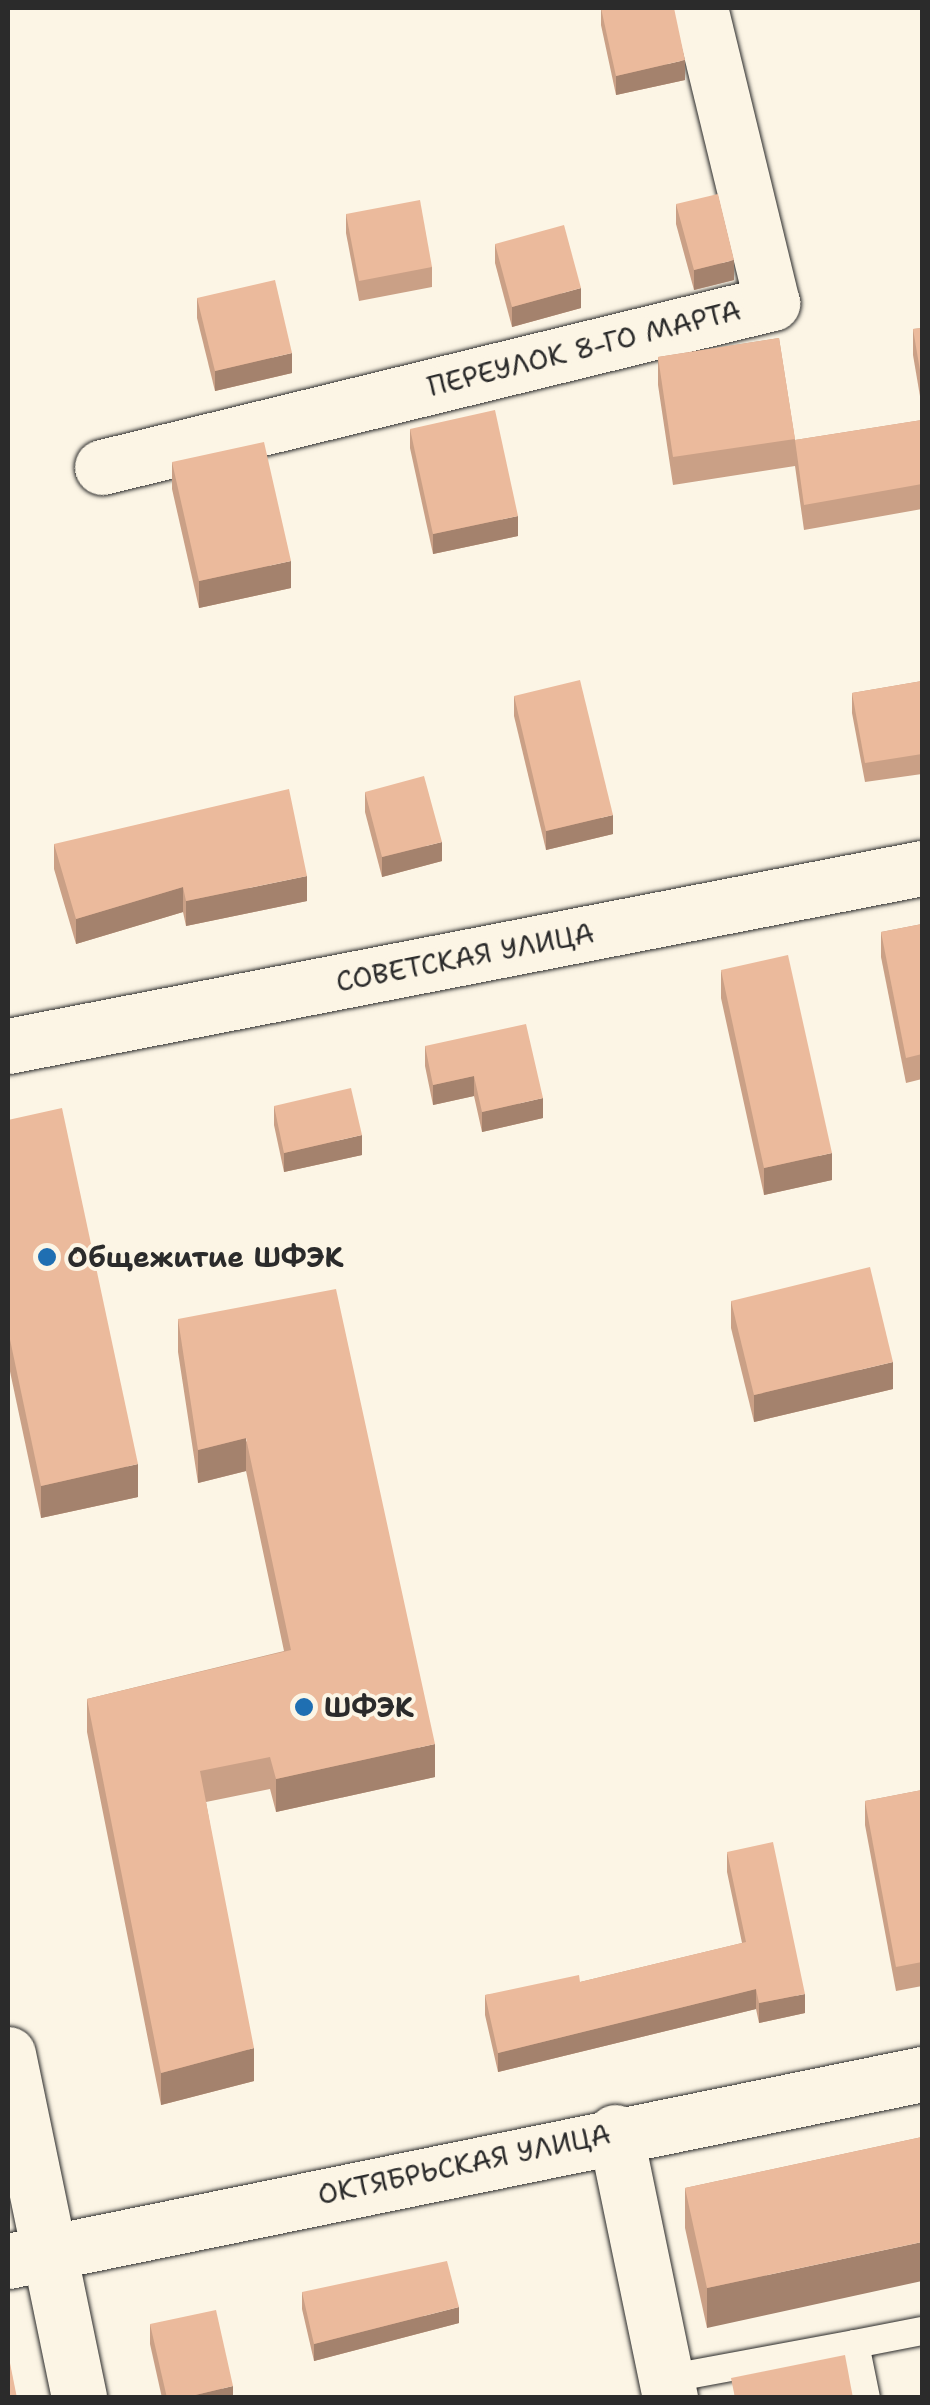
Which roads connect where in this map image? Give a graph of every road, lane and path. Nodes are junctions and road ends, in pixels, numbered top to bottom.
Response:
1 (700, 8) edge
2 (102, 466) dead end
3 (922, 868) edge
4 (8, 1046) edge
5 (8, 2054) edge
6 (922, 2074) edge
7 (615, 2132) junction
8 (28, 2256) edge
9 (922, 2331) edge
10 (854, 2344) junction
11 (668, 2388) edge
12 (79, 2398) edge
13 (866, 2398) edge

1 - 2 street, ПЕРЕУЛОК 8-ГО МАРТА
3 - 4 street, СОВЕТСКАЯ УЛИЦА
5 - 8 street
6 - 7 street, ОКТЯБРЬСКАЯ УЛИЦА
7 - 8 street, ОКТЯБРЬСКАЯ УЛИЦА
7 - 11 street
8 - 12 street
9 - 10 lane
10 - 11 lane
10 - 13 lane

